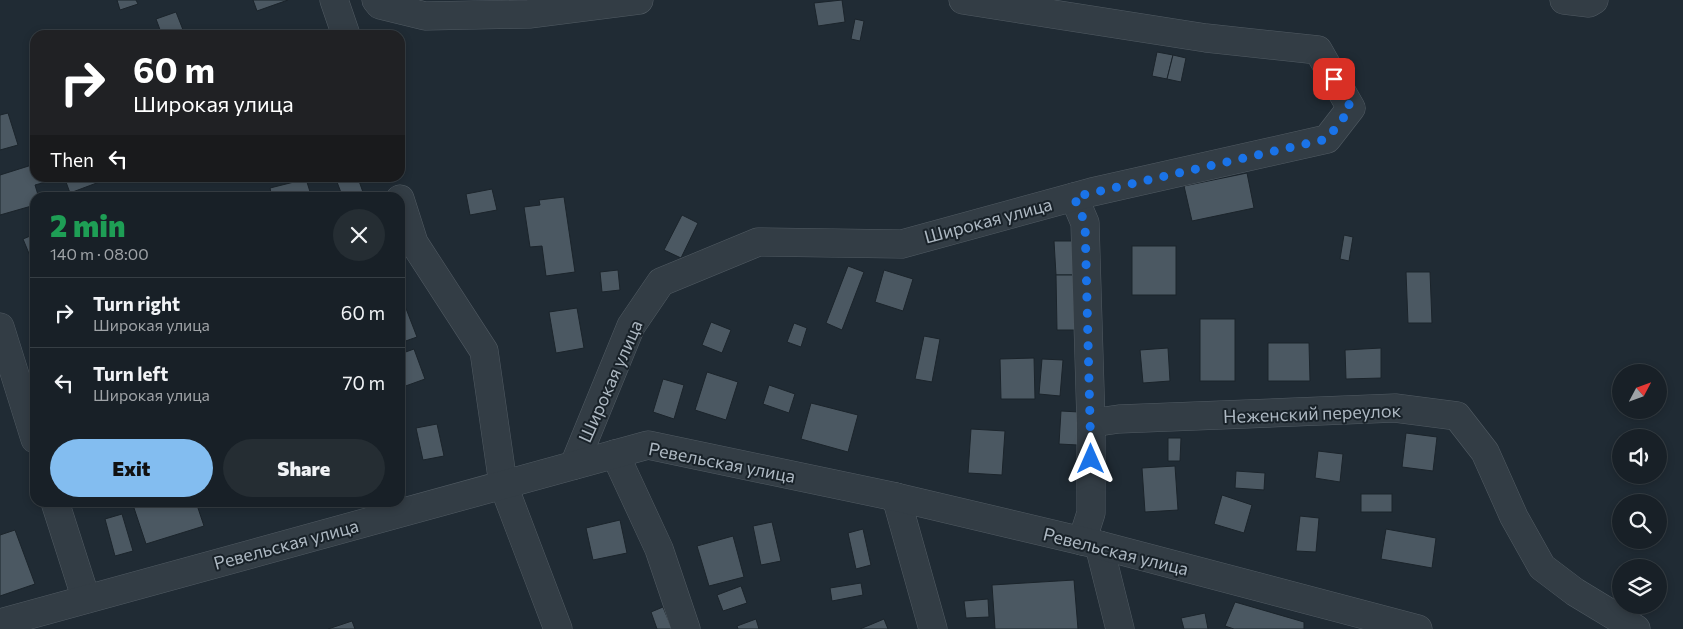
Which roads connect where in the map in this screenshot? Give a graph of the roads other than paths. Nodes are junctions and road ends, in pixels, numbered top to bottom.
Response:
1 (334, 0) edge
2 (376, 0) edge
3 (640, 0) edge
4 (963, 0) edge
5 (1564, 0) edge
6 (1594, 0) edge
7 (344, 30) edge
8 (1074, 197) junction
9 (405, 214) edge
10 (0, 328) edge
11 (30, 423) edge
12 (1091, 423) junction
13 (615, 454) junction
14 (574, 465) junction
15 (503, 484) junction
16 (896, 497) junction
17 (57, 507) edge
18 (1090, 543) junction
19 (86, 599) junction
20 (0, 623) edge
21 (558, 629) edge
22 (686, 629) edge
23 (933, 629) edge
24 (1120, 629) edge
25 (1418, 629) edge
26 (1636, 629) edge

1 - 7 street
2 - 3 street
4 - 8 street, Широкая улица
5 - 6 street
8 - 12 street
8 - 14 street, Широкая улица
9 - 15 street
10 - 11 street
12 - 18 street
12 - 26 street, Неженский переулок
13 - 14 street, Ревельская улица
13 - 16 street, Ревельская улица
13 - 22 street
14 - 15 street, Ревельская улица
15 - 19 street, Ревельская улица
15 - 21 street
16 - 18 street, Ревельская улица
16 - 23 street
17 - 19 street
18 - 24 street
18 - 25 street, Ревельская улица
19 - 20 street, Ревельская улица

